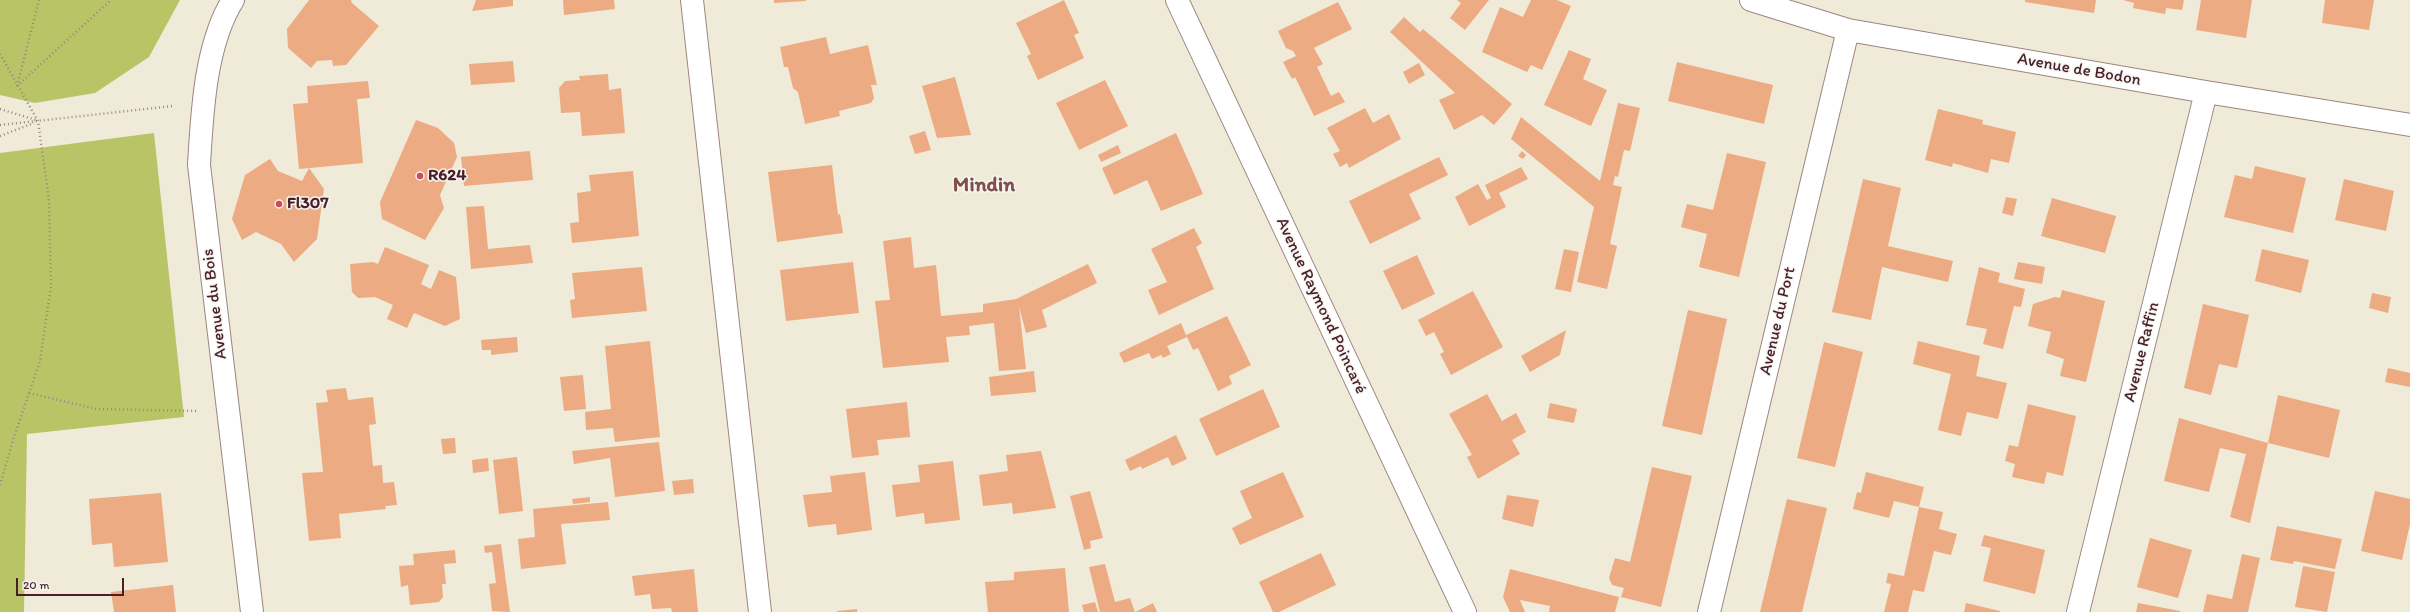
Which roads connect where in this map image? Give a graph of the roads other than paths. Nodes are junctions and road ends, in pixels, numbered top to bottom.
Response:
1 (233, 0) edge
2 (692, 0) edge
3 (1177, 0) edge
4 (1751, 0) edge
5 (1848, 30) junction
6 (2206, 92) junction
7 (2410, 125) edge
8 (252, 612) edge
9 (760, 612) edge
10 (1465, 612) edge
11 (1709, 612) edge
12 (2078, 612) edge

1 - 8 street, Avenue du Bois
2 - 9 street
3 - 10 street, Avenue Raymond Poincaré
4 - 5 street, Avenue de Bodon
5 - 6 street, Avenue de Bodon
5 - 11 street, Avenue du Port
6 - 7 street, Avenue de Bodon
6 - 12 street, Avenue Raffin

